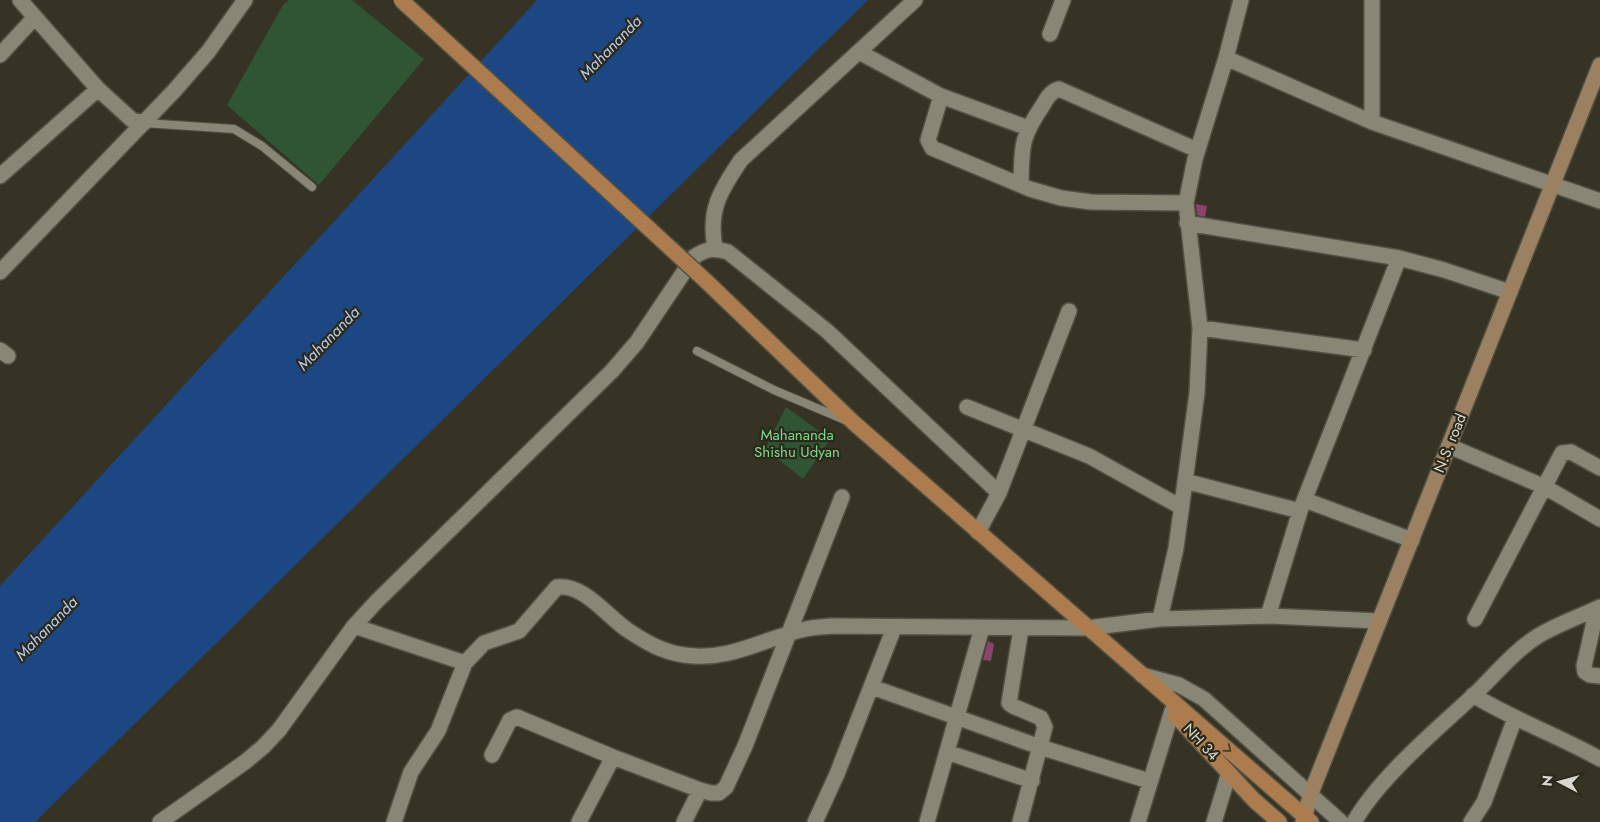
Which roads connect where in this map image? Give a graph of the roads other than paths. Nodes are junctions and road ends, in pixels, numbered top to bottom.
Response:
1 (20, 0) edge
2 (245, 0) edge
3 (401, 0) edge
4 (915, 0) edge
5 (1063, 0) edge
6 (1241, 0) edge
7 (1372, 0) edge
8 (35, 17) junction
9 (1050, 34) dead end
10 (859, 52) junction
11 (0, 55) edge
12 (1226, 58) junction
13 (1600, 65) edge
14 (98, 89) junction
15 (941, 96) junction
16 (1372, 122) junction
17 (144, 123) junction
18 (1028, 128) junction
19 (1197, 150) junction
20 (0, 176) edge
21 (1554, 183) junction
22 (1021, 185) junction
23 (312, 186) dead end
24 (1600, 201) edge
25 (1186, 204) junction
26 (1187, 223) junction
27 (715, 248) junction
28 (1399, 258) junction
29 (0, 272) edge
30 (1510, 292) junction
31 (1069, 311) dead end
32 (1200, 328) junction
33 (1364, 350) junction
34 (697, 351) dead end
35 (967, 407) dead end
36 (854, 423) junction
37 (1022, 429) junction
38 (1449, 446) junction
39 (1600, 468) edge
40 (1185, 482) junction
41 (1545, 486) junction
42 (999, 493) junction
43 (842, 497) dead end
44 (1302, 506) junction
45 (1182, 507) junction
46 (1600, 519) edge
47 (978, 532) junction
48 (1412, 540) junction
49 (1599, 608) edge
50 (1268, 616) junction
51 (1160, 619) junction
52 (1475, 619) dead end
53 (1379, 621) junction
54 (354, 626) junction
55 (894, 628) junction
56 (982, 628) junction
57 (1087, 628) junction
58 (1021, 629) junction
59 (789, 634) junction
60 (1124, 661) junction
61 (465, 663) junction
62 (1141, 675) junction
63 (1600, 676) edge
64 (872, 687) junction
65 (1473, 695) junction
66 (1172, 712) junction
67 (957, 718) junction
68 (1515, 718) junction
69 (1040, 747) junction
70 (947, 752) junction
71 (492, 755) dead end
72 (612, 758) junction
73 (1600, 759) edge
74 (1229, 773) junction
75 (1032, 781) junction
76 (1150, 781) junction
77 (700, 790) junction
78 (1311, 793) junction
79 (1306, 820) edge
80 (160, 822) edge
81 (394, 822) edge
82 (579, 822) edge
83 (684, 822) edge
84 (815, 822) edge
85 (927, 822) edge
86 (1020, 822) edge
87 (1138, 822) edge
88 (1214, 822) edge
89 (1279, 822) edge
90 (1341, 822) edge
91 (1354, 822) edge
92 (1471, 822) edge

1 - 8 street
2 - 17 street
3 - 36 main road, bridge
4 - 10 street
5 - 9 street
6 - 12 street
7 - 16 street
8 - 11 street
8 - 14 street
10 - 15 street
10 - 27 street
12 - 16 street
12 - 19 street
13 - 21 main road, N.S. road
14 - 17 street
14 - 20 street
15 - 18 street
15 - 22 street
16 - 21 street
17 - 23 lane
17 - 29 street
18 - 19 street
18 - 22 street
19 - 25 street
21 - 24 street
21 - 30 main road, N.S. road
22 - 25 street
25 - 26 street
26 - 28 street
26 - 32 street
27 - 42 street
27 - 54 street
28 - 30 street
28 - 33 street
30 - 38 main road, N.S. road
31 - 37 street
32 - 33 street
32 - 40 street
33 - 44 street
34 - 36 lane
35 - 37 street
36 - 47 main road
37 - 42 street
37 - 45 street
38 - 41 street
38 - 48 main road, N.S. road
39 - 41 street
40 - 44 street
40 - 45 street
41 - 46 street
41 - 52 street
42 - 47 street
43 - 59 street
44 - 48 street
44 - 50 street
45 - 51 street
47 - 57 main road
48 - 53 main road, N.S. road
49 - 63 street
49 - 65 street
50 - 51 street
50 - 53 street
51 - 57 street
53 - 78 main road, N.S. road
54 - 61 street
54 - 80 street
55 - 56 street
55 - 59 street
55 - 64 street
56 - 58 street
56 - 67 street
57 - 58 street
57 - 60 main road
58 - 69 street
59 - 61 street
59 - 77 street
60 - 62 main road
60 - 66 main road, NH 34
61 - 81 street
62 - 78 street
62 -> 79 main road
64 - 67 street
64 - 84 street
65 - 68 street
65 - 91 street
66 - 74 main road, NH 34
66 - 76 street
67 - 69 street
67 - 70 street
68 - 73 street
68 - 92 street
69 - 75 street
69 - 76 street
70 - 75 street
70 - 85 street
71 - 72 street
72 - 77 street
72 - 82 street
74 - 88 street
74 - 89 main road, NH 34
75 - 86 street
76 - 87 street
77 - 83 street
78 - 79 main road, N.S. road
78 - 90 street

